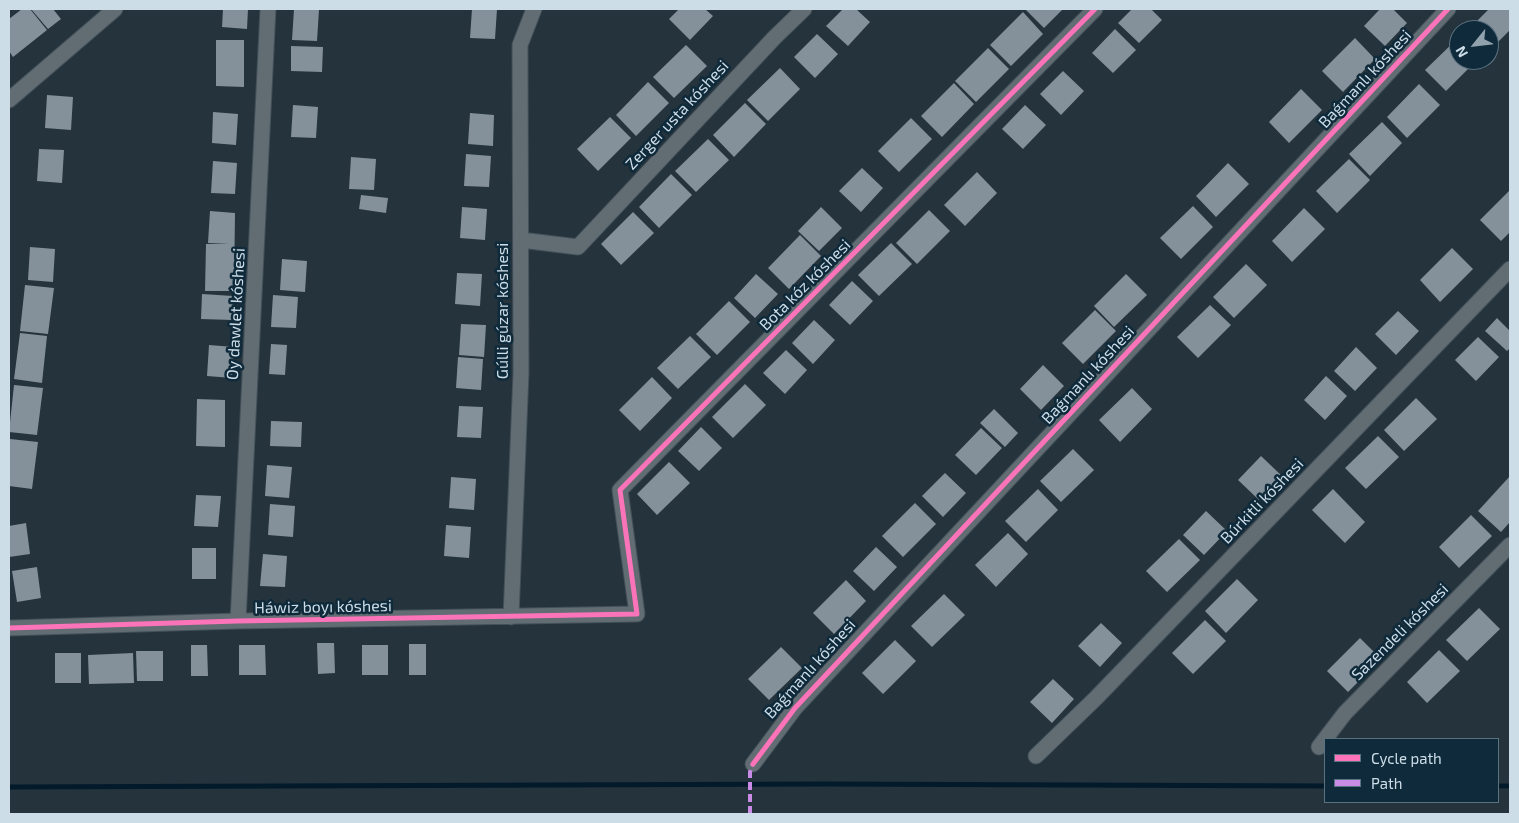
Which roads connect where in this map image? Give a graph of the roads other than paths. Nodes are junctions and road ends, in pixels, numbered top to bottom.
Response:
1 (115, 9) edge
2 (268, 9) edge
3 (534, 9) edge
4 (804, 9) edge
5 (1095, 9) edge
6 (1448, 9) edge
7 (9, 100) edge
8 (521, 240) junction
9 (1510, 269) edge
10 (1510, 545) edge
11 (637, 614) joint
12 (511, 616) junction
13 (238, 621) junction
14 (9, 628) edge
15 (1326, 738) edge
16 (1324, 740) edge
17 (1319, 747) dead end
18 (1036, 756) dead end
19 (753, 764) dead end

1 - 7 street
2 - 13 street, Oy dawlet kóshesi
3 - 8 street, Gúlli gúzar kóshesi
4 - 8 street, Zerger usta kóshesi
5 - 11 street, Bota kóz kóshesi
6 - 19 street, Baǵmanlı kóshesi
8 - 12 street, Gúlli gúzar kóshesi
9 - 18 street, Búrkitli kóshesi
10 - 15 street, Sazendeli kóshesi
11 - 12 street, Háwiz boyı kóshesi
12 - 13 street, Háwiz boyı kóshesi
13 - 14 street, Háwiz boyı kóshesi
16 - 17 street, Sazendeli kóshesi

